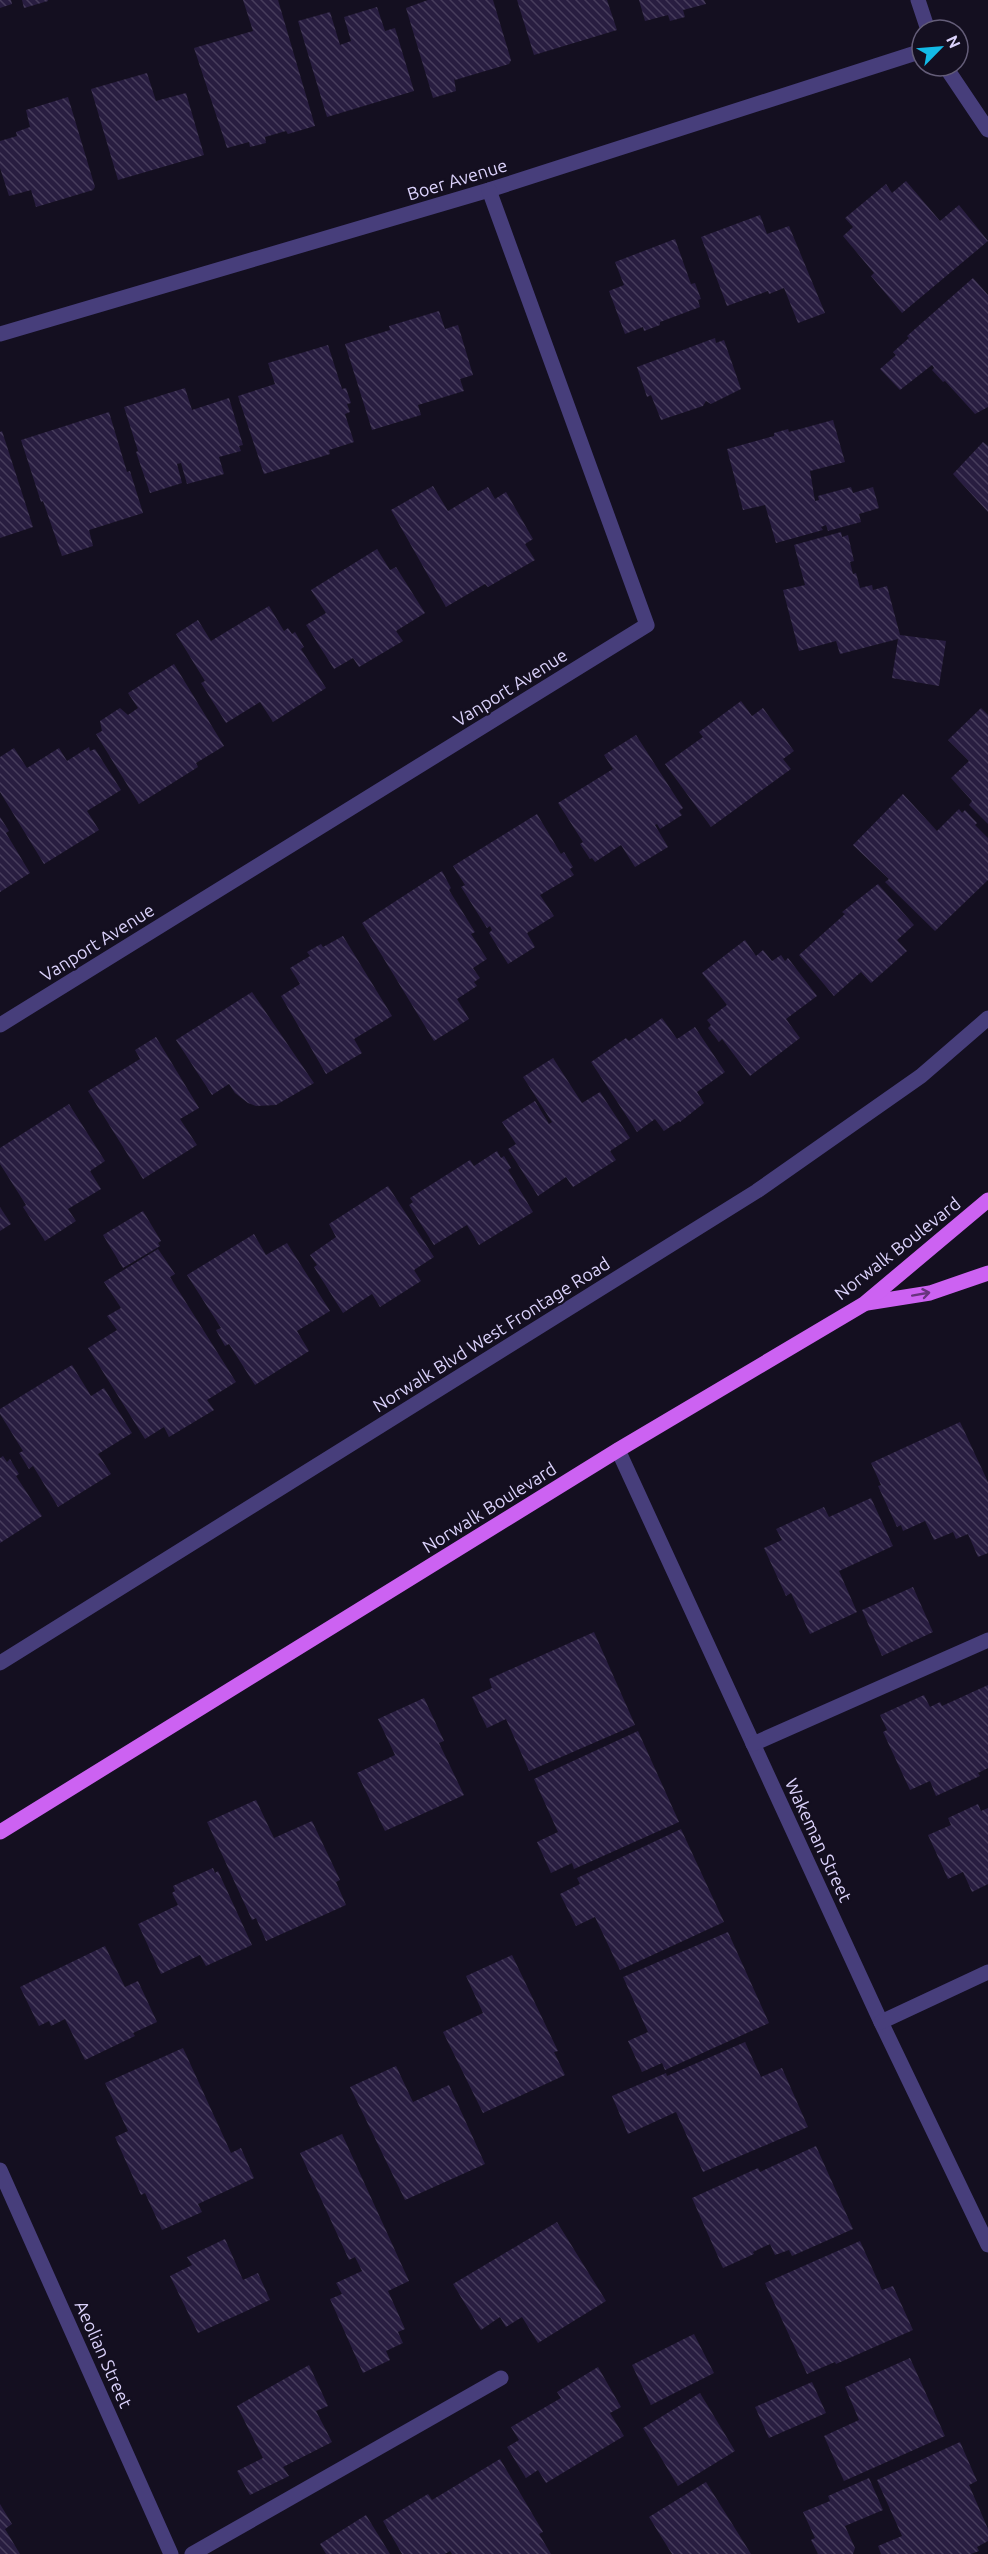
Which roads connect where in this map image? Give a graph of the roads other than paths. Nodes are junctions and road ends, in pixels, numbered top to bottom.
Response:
1 (918, 0) edge
2 (924, 18) edge
3 (910, 55) edge
4 (953, 78) edge
5 (988, 130) edge
6 (489, 190) junction
7 (0, 334) edge
8 (988, 1017) edge
9 (0, 1025) edge
10 (988, 1200) edge
11 (988, 1273) edge
12 (864, 1304) junction
13 (618, 1450) junction
14 (988, 1640) edge
15 (0, 1663) edge
16 (753, 1744) junction
17 (0, 1832) edge
18 (988, 1972) edge
19 (881, 2022) junction
20 (0, 2170) edge
21 (988, 2245) edge
22 (501, 2378) dead end
23 (171, 2554) edge
24 (192, 2554) edge

1 - 2 street
3 - 6 street, Boer Avenue
4 - 5 street
6 - 7 street, Boer Avenue
6 - 9 street, Vanport Avenue
8 - 15 street, Norwalk Blvd West Frontage Road
10 - 12 main road, Norwalk Boulevard
12 -> 11 main road
12 - 13 main road, Norwalk Boulevard
13 - 16 street, Wakeman Street
13 - 17 main road, Norwalk Boulevard
14 - 16 street
16 - 19 street, Wakeman Street
18 - 19 street
19 - 21 street, Wakeman Street
20 - 23 street, Aeolian Street
22 - 24 street

